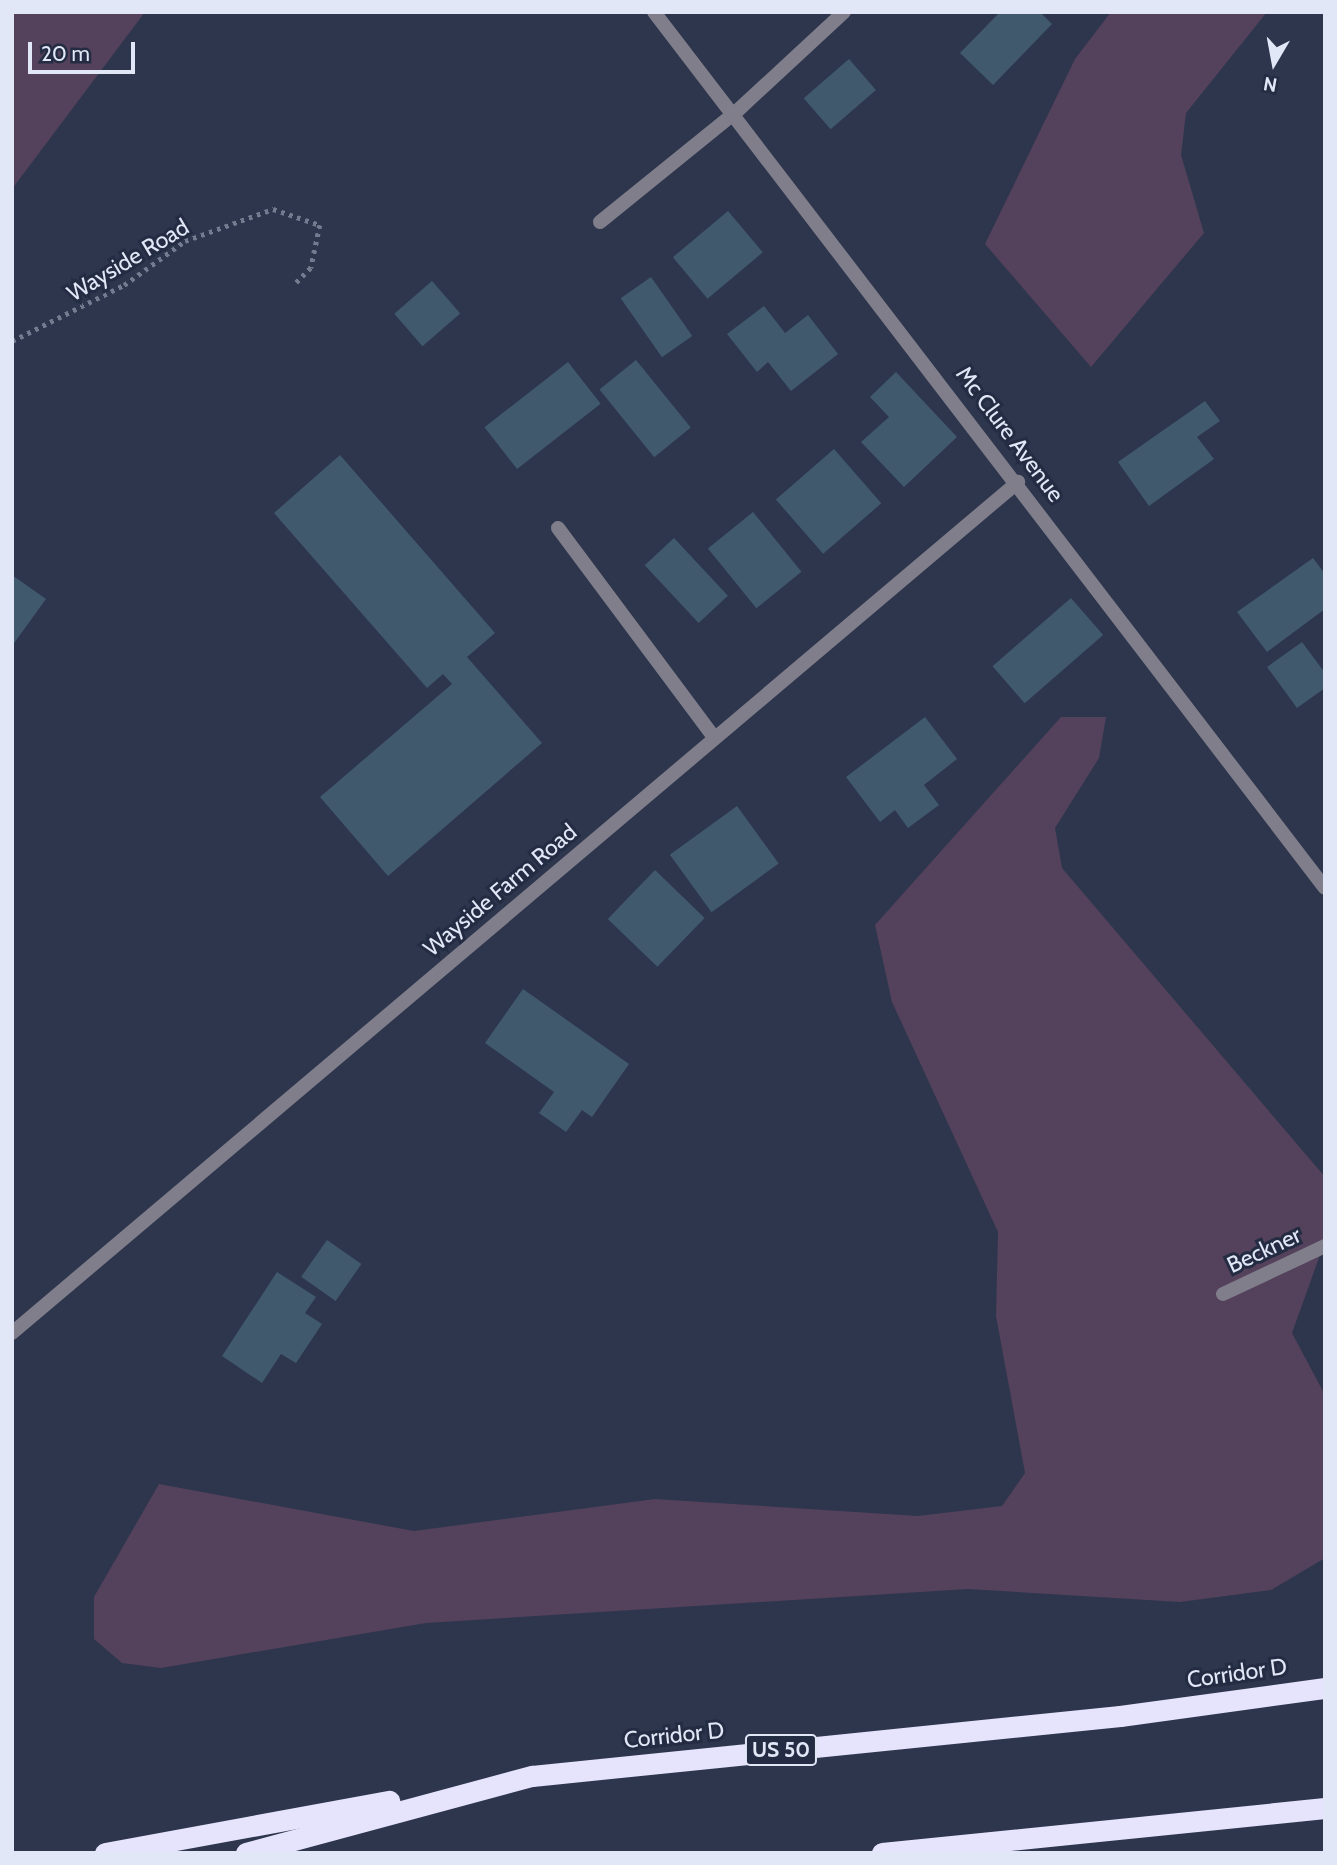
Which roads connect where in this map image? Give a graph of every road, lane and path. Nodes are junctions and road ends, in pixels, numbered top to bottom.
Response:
1 (654, 12) edge
2 (844, 12) edge
3 (736, 112) junction
4 (600, 222) dead end
5 (296, 283) dead end
6 (12, 341) edge
7 (1018, 482) junction
8 (558, 528) dead end
9 (714, 737) junction
10 (1325, 888) edge
11 (1325, 1246) edge
12 (1223, 1294) dead end
13 (12, 1333) edge
14 (1325, 1688) edge
15 (532, 1776) junction
16 (1325, 1808) edge
17 (105, 1853) edge
18 (246, 1853) edge
19 (882, 1853) edge

1 - 3 street, Mc Clure Avenue
2 - 3 street
3 - 4 street
3 - 7 street, Mc Clure Avenue
5 - 6 path, Wayside Road
7 - 9 street, Wayside Farm Road
7 - 10 street, Mc Clure Avenue
8 - 9 street
9 - 13 street, Wayside Farm Road
11 - 12 street, Beckner
14 - 15 highway, Corridor D / US 50
15 - 17 highway
15 - 18 highway, Corridor D / US 50
16 - 19 highway

